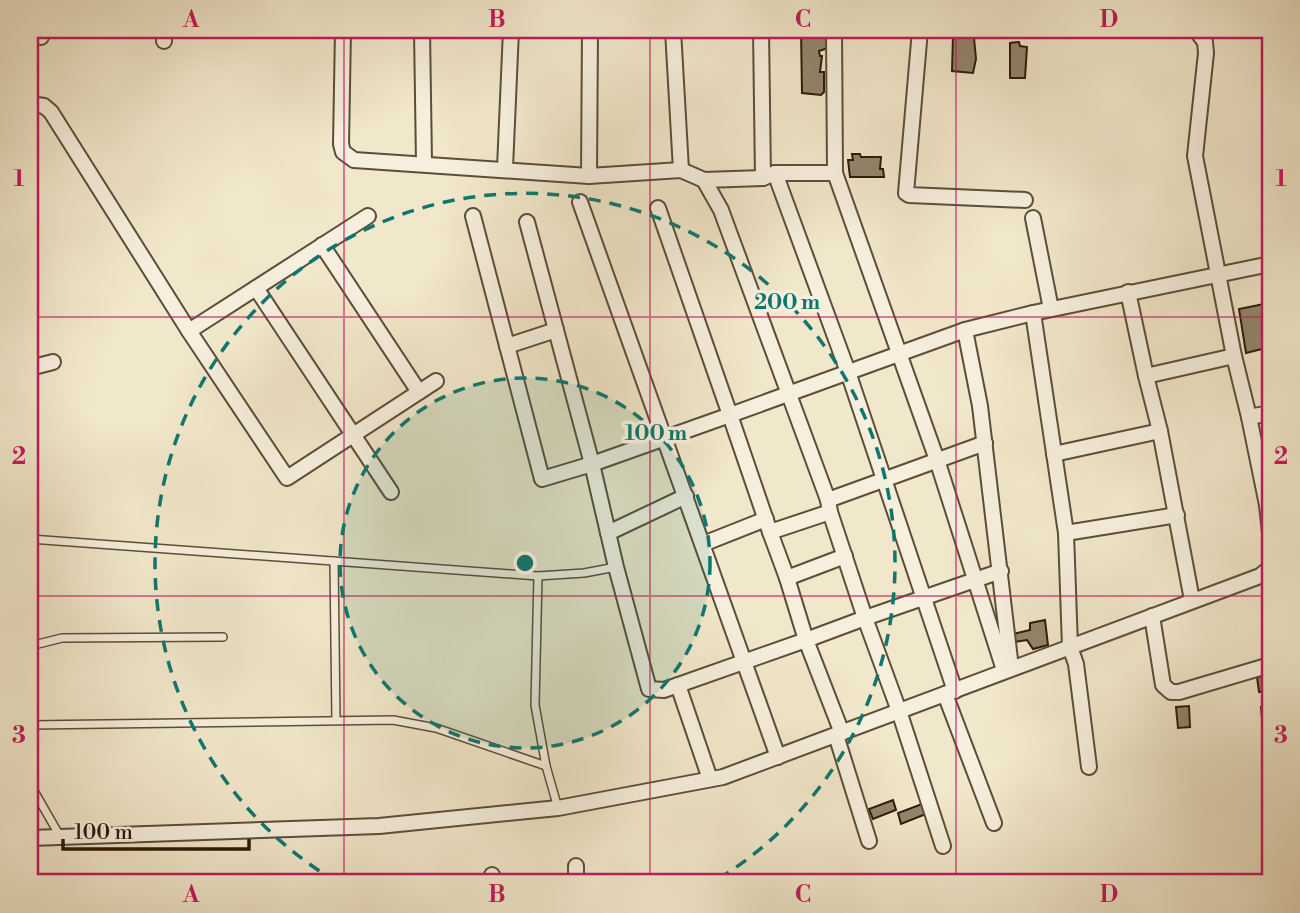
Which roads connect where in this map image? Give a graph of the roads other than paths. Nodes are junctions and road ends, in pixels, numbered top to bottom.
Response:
1 (342, 30) edge
2 (422, 30) edge
3 (511, 30) edge
4 (590, 30) edge
5 (673, 30) edge
6 (761, 30) edge
7 (834, 30) edge
8 (920, 30) edge
9 (1196, 30) edge
10 (30, 104) edge
11 (425, 163) junction
12 (505, 168) junction
13 (681, 170) junction
14 (835, 173) junction
15 (769, 175) junction
16 (589, 176) junction
17 (704, 180) junction
18 (1025, 200) dead end
19 (580, 202) dead end
20 (658, 208) dead end
21 (368, 216) dead end
22 (473, 216) dead end
23 (1032, 218) dead end
24 (527, 222) dead end
25 (323, 245) junction
26 (1270, 264) edge
27 (1217, 275) junction
28 (256, 288) junction
29 (1128, 292) junction
30 (1051, 309) junction
31 (1033, 313) junction
32 (556, 330) junction
33 (965, 330) junction
34 (189, 331) junction
35 (507, 346) junction
36 (898, 354) junction
37 (1234, 356) junction
38 (53, 362) dead end
39 (30, 368) edge
40 (848, 372) junction
41 (1146, 376) junction
42 (436, 381) dead end
43 (419, 392) junction
44 (788, 393) junction
45 (1270, 413) edge
46 (730, 415) junction
47 (1249, 417) junction
48 (1160, 432) junction
49 (353, 435) junction
50 (665, 439) junction
51 (985, 443) junction
52 (1054, 454) junction
53 (937, 460) junction
54 (592, 464) junction
55 (885, 480) junction
56 (391, 492) dead end
57 (685, 496) junction
58 (1269, 504) edge
59 (829, 506) junction
60 (1177, 515) junction
61 (768, 525) junction
62 (608, 533) junction
63 (1066, 533) junction
64 (1270, 533) edge
65 (30, 539) edge
66 (703, 544) junction
67 (845, 556) junction
68 (334, 561) junction
69 (616, 567) junction
70 (1270, 568) edge
71 (1001, 571) junction
72 (538, 576) junction
73 (787, 578) junction
74 (976, 580) junction
75 (925, 598) junction
76 (1192, 600) junction
77 (1152, 616) junction
78 (865, 618) junction
79 (223, 637) dead end
80 (806, 640) junction
81 (30, 646) edge
82 (1070, 647) junction
83 (744, 662) junction
84 (1270, 665) edge
85 (1007, 669) junction
86 (678, 685) junction
87 (950, 692) junction
88 (899, 711) junction
89 (336, 720) junction
90 (30, 725) edge
91 (839, 734) junction
92 (778, 757) junction
93 (546, 766) junction
94 (1090, 767) dead end
95 (710, 779) junction
96 (30, 784) edge
97 (558, 808) junction
98 (994, 823) dead end
99 (30, 838) edge
100 (61, 839) junction
101 (869, 841) dead end
102 (943, 846) dead end
103 (576, 866) dead end
104 (576, 883) edge

1 - 11 street
2 - 11 street
3 - 12 street
4 - 16 street
5 - 13 street
6 - 15 street
7 - 14 street
8 - 18 street
9 - 27 street
10 - 34 street
11 - 12 street
12 - 16 street
13 - 16 street
13 - 17 street
14 - 15 street
14 - 36 street
15 - 17 street
15 - 40 street
17 - 44 street
19 - 50 street
20 - 46 street
21 - 25 street
22 - 35 street
23 - 30 street
24 - 32 street
25 - 28 street
25 - 43 street
26 - 27 street
27 - 29 street
27 - 37 street
28 - 34 street
28 - 49 street
29 - 30 street
29 - 41 street
30 - 31 street
31 - 33 street
31 - 52 street
32 - 35 street
32 - 54 street
33 - 36 street
33 - 51 street
34 - 49 street
35 - 54 street
36 - 40 street
36 - 53 street
37 - 41 street
37 - 47 street
38 - 39 street
40 - 44 street
40 - 55 street
41 - 48 street
42 - 43 street
43 - 49 street
44 - 46 street
44 - 59 street
45 - 47 street
46 - 50 street
46 - 61 street
47 - 58 street
48 - 52 street
48 - 60 street
49 - 56 street
50 - 54 street
50 - 57 street
51 - 53 street
51 - 71 street
52 - 63 street
53 - 55 street
53 - 74 street
54 - 62 street
55 - 59 street
55 - 75 street
57 - 62 street
57 - 66 street
58 - 64 street
59 - 61 street
59 - 67 street
60 - 63 street
60 - 76 street
61 - 66 street
61 - 73 street
62 - 69 street
63 - 82 street
65 - 68 lane
66 - 83 street
67 - 73 street
67 - 78 street
68 - 72 lane
68 - 89 lane
69 - 72 lane
69 - 86 street
70 - 76 street
71 - 74 street
71 - 85 street
72 - 93 lane
73 - 80 street
74 - 75 street
74 - 85 street
75 - 78 street
75 - 87 street
76 - 77 street
77 - 82 street
77 - 84 street
78 - 80 street
78 - 88 street
79 - 81 lane
80 - 83 street
80 - 91 street
82 - 85 street
82 - 94 street
83 - 86 street
83 - 92 street
85 - 87 street
86 - 95 street
87 - 88 street
87 - 98 street
88 - 91 street
88 - 102 street
89 - 90 lane
89 - 93 lane
91 - 92 street
91 - 101 street
92 - 95 street
93 - 97 lane
95 - 97 street
96 - 100 lane
97 - 100 street
99 - 100 street
103 - 104 street

